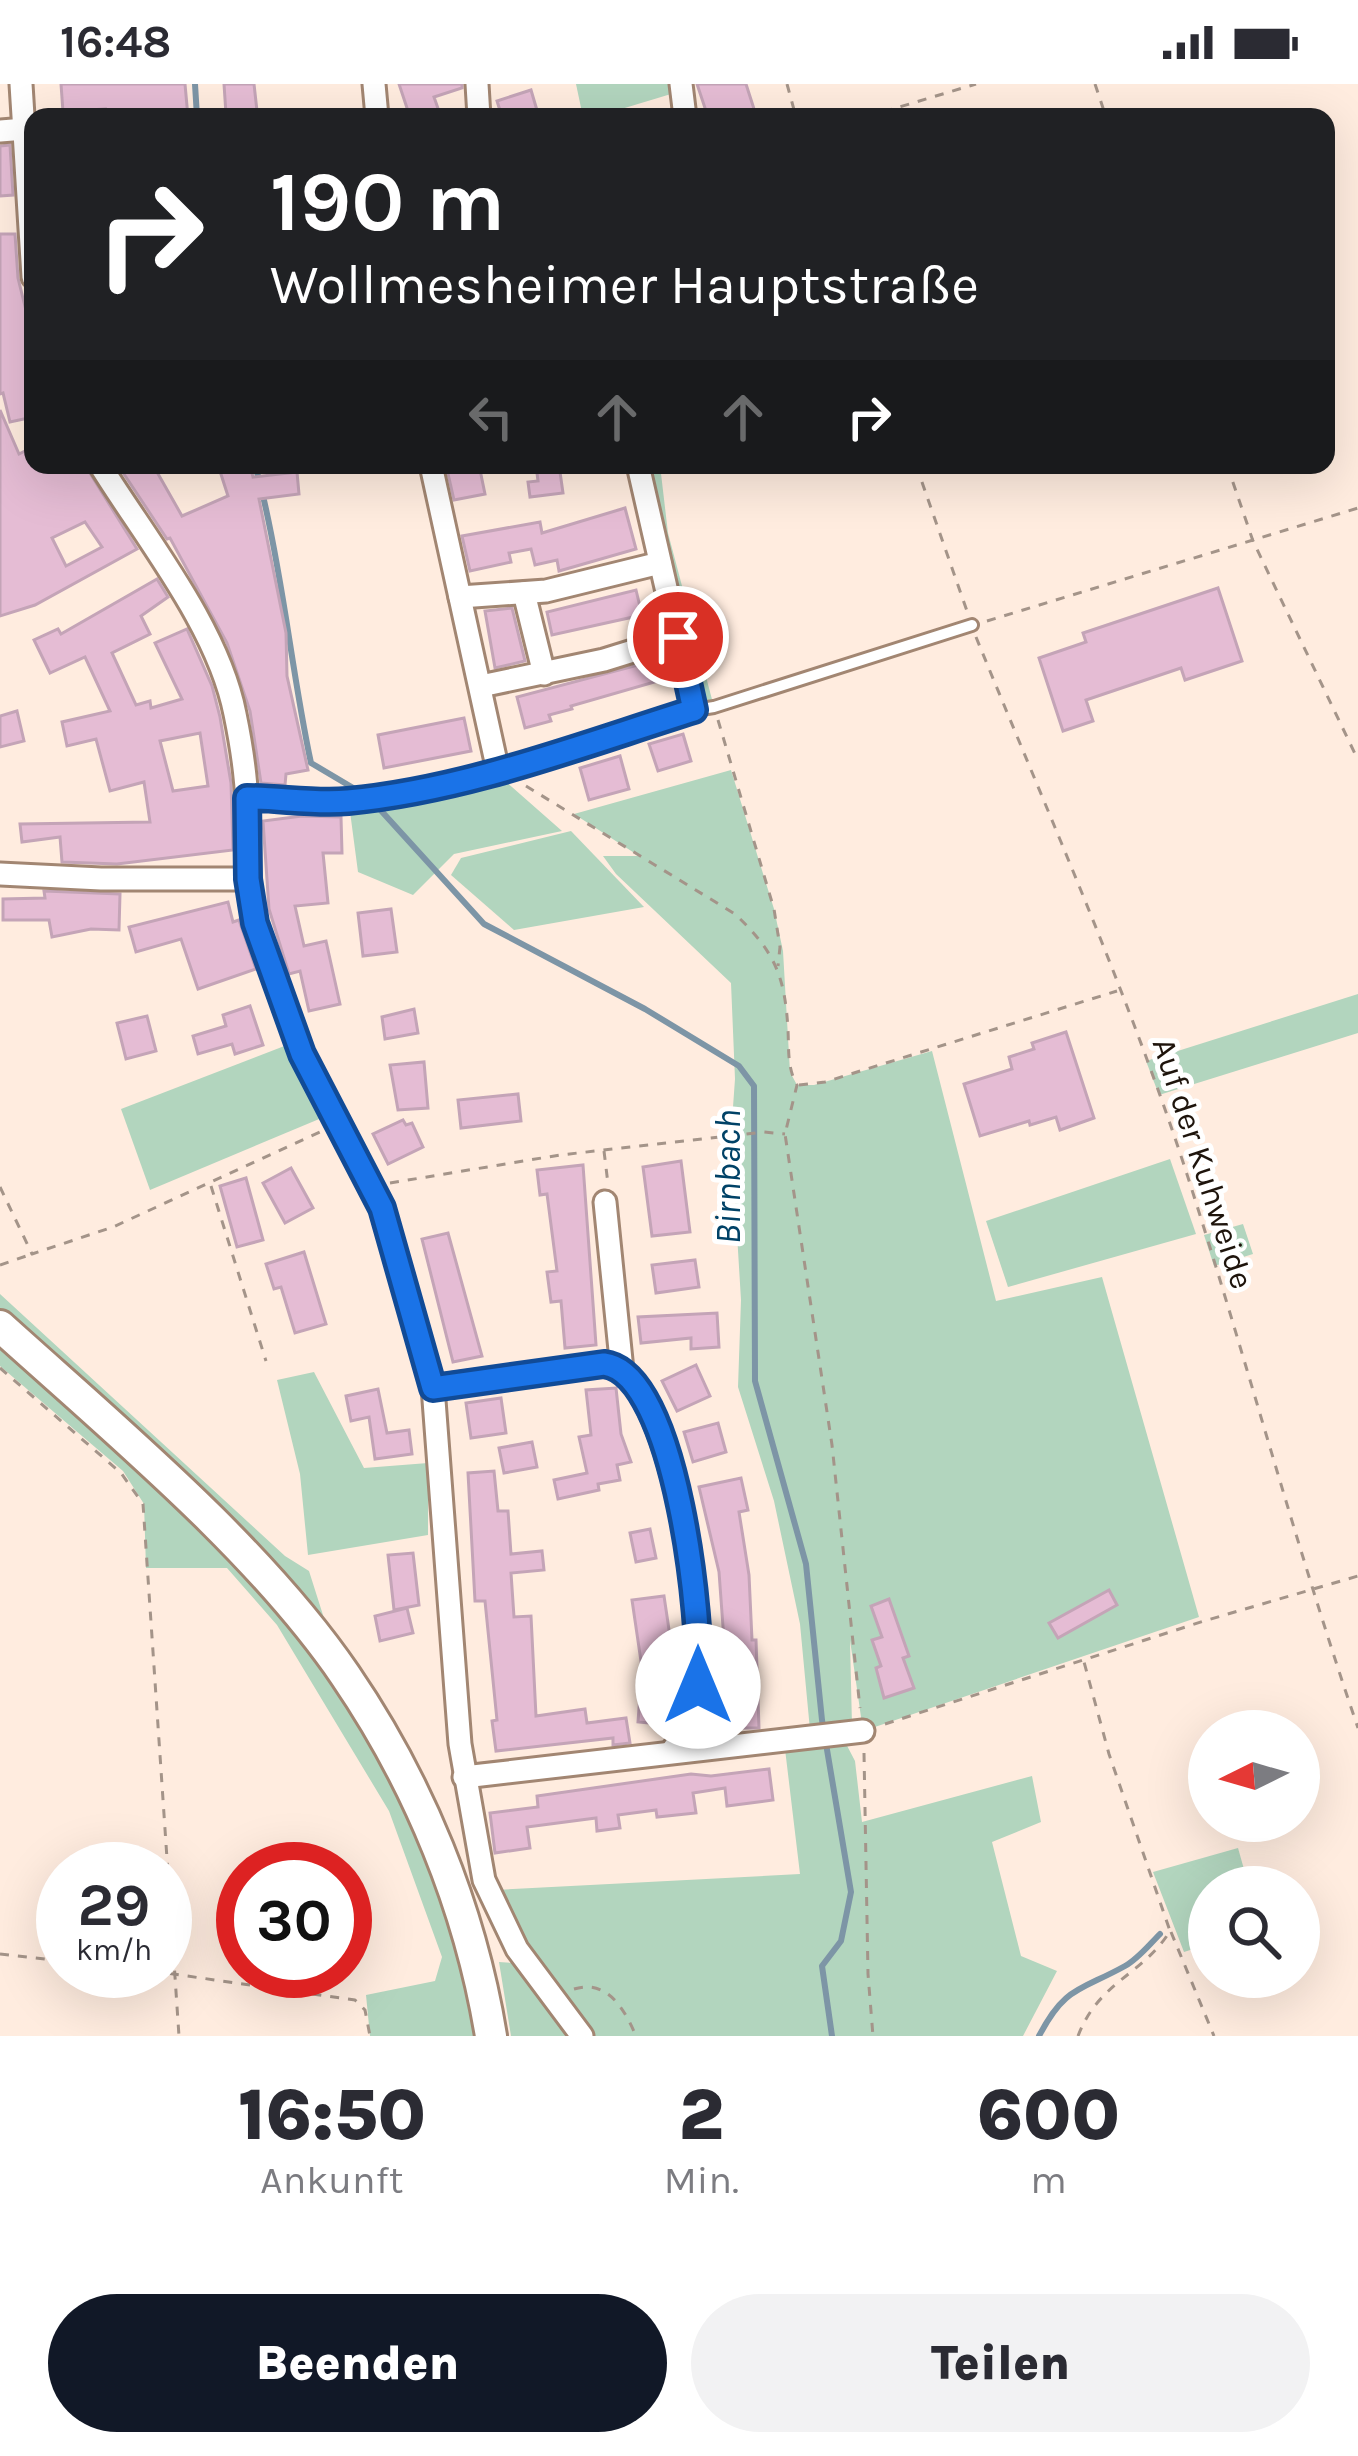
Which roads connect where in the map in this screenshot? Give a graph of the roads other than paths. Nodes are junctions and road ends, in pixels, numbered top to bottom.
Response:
1 (21, 84) edge
2 (24, 118) edge
3 (106, 474) edge
4 (433, 474) edge
5 (640, 474) edge
6 (660, 562) junction
7 (524, 593) junction
8 (460, 597) junction
9 (972, 625) road end
10 (678, 637) junction
11 (544, 674) junction
12 (481, 686) junction
13 (704, 708) junction
14 (498, 770) junction
15 (247, 798) junction
16 (0, 874) edge
17 (248, 879) junction
18 (605, 1202) road end
19 (0, 1325) edge
20 (622, 1370) junction
21 (433, 1388) junction
22 (863, 1731) road end
23 (673, 1751) junction
24 (464, 1777) junction
25 (491, 2036) edge
26 (582, 2036) edge

1 - 2 street
3 - 15 street
4 - 8 street
5 - 6 street
6 - 7 street
6 - 10 street
7 - 8 street
7 - 11 street
8 - 12 street
9 - 13 lane
10 - 11 street
10 - 13 street
11 - 12 street
12 - 14 street
13 - 14 street
14 - 15 street
15 - 17 street
16 - 17 street
17 - 21 street
18 - 20 street
19 - 25 main road
20 - 21 street
20 - 23 street
21 - 24 street
22 - 23 street
23 - 24 street
24 - 26 street

